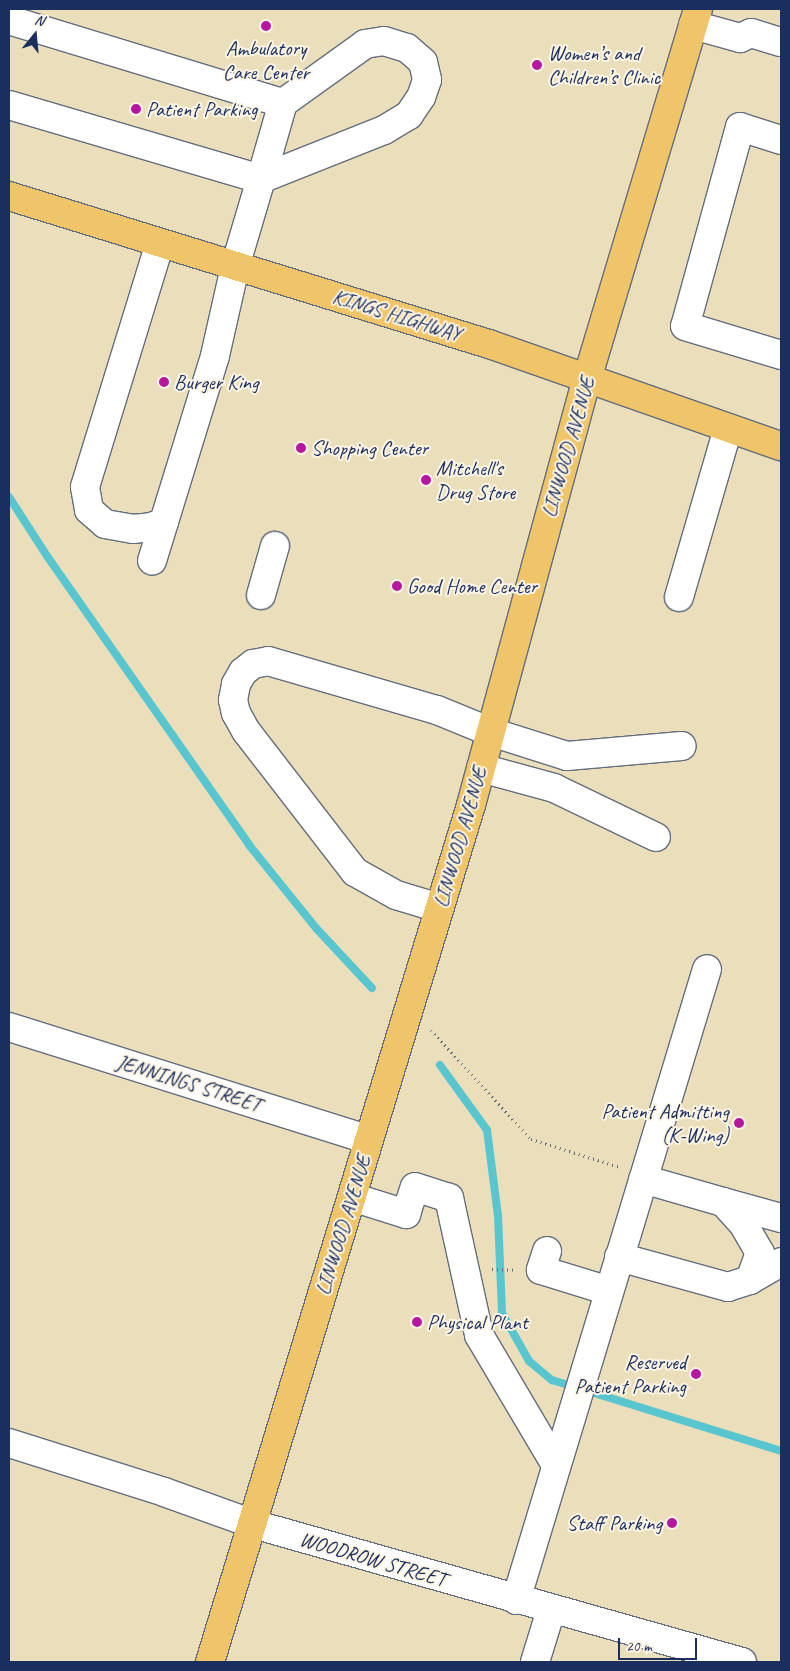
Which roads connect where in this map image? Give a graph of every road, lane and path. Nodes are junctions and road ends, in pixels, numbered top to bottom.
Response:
1 (696, 17) edge
2 (9, 20) edge
3 (740, 38) junction
4 (781, 42) edge
5 (781, 61) edge
6 (283, 103) junction
7 (9, 105) edge
8 (781, 140) edge
9 (261, 179) junction
10 (9, 196) edge
11 (160, 243) junction
12 (235, 266) junction
13 (781, 355) edge
14 (587, 379) junction
15 (728, 428) junction
16 (781, 446) edge
17 (164, 522) junction
18 (275, 546) dead end
19 (152, 560) dead end
20 (261, 595) dead end
21 (679, 596) dead end
22 (491, 732) junction
23 (682, 746) dead end
24 (481, 768) junction
25 (656, 837) dead end
26 (439, 908) junction
27 (707, 969) dead end
28 (409, 1007) junction
29 (9, 1027) edge
30 (369, 1140) junction
31 (644, 1176) junction
32 (352, 1197) junction
33 (723, 1202) junction
34 (781, 1218) edge
35 (547, 1251) dead end
36 (619, 1258) junction
37 (781, 1262) edge
38 (488, 1269) dead end
39 (519, 1270) dead end
40 (750, 1280) junction
41 (609, 1291) junction
42 (9, 1443) edge
43 (556, 1465) junction
44 (253, 1524) junction
45 (516, 1600) junction
46 (551, 1610) junction
47 (210, 1662) edge
48 (535, 1662) edge
49 (742, 1662) edge

1 - 3 street
1 - 14 main road, LINWOOD AVENUE
2 - 6 street
3 - 4 street
3 - 5 street
6 - 9 street
6 - 9 street
7 - 9 street
8 - 13 street
9 - 12 street
10 - 11 main road, KINGS HIGHWAY
11 - 12 main road, KINGS HIGHWAY
11 - 17 street
12 - 14 main road, KINGS HIGHWAY
12 - 17 street
14 - 15 main road, KINGS HIGHWAY
14 - 22 main road, LINWOOD AVENUE
15 - 16 main road, KINGS HIGHWAY
15 - 21 street
17 - 19 street
18 - 20 street
22 - 23 street
22 - 24 main road, LINWOOD AVENUE
22 - 26 street
24 - 25 street
24 - 26 main road, LINWOOD AVENUE
26 - 28 main road, LINWOOD AVENUE
27 - 31 street
28 - 30 main road, LINWOOD AVENUE
28 - 31 path
29 - 30 street, JENNINGS STREET
30 - 32 main road, LINWOOD AVENUE
31 - 33 street
31 - 36 street
32 - 43 street
32 - 44 main road, LINWOOD AVENUE
33 - 34 street
33 - 40 street
35 - 41 street
36 - 40 street
36 - 41 street
37 - 40 street
38 - 39 path
41 - 43 street
42 - 44 street, WOODROW STREET
43 - 45 street
44 - 45 street, WOODROW STREET
44 - 47 main road, LINWOOD AVENUE
45 - 46 street, WOODROW STREET
46 - 48 street
46 - 49 street, WOODROW STREET

